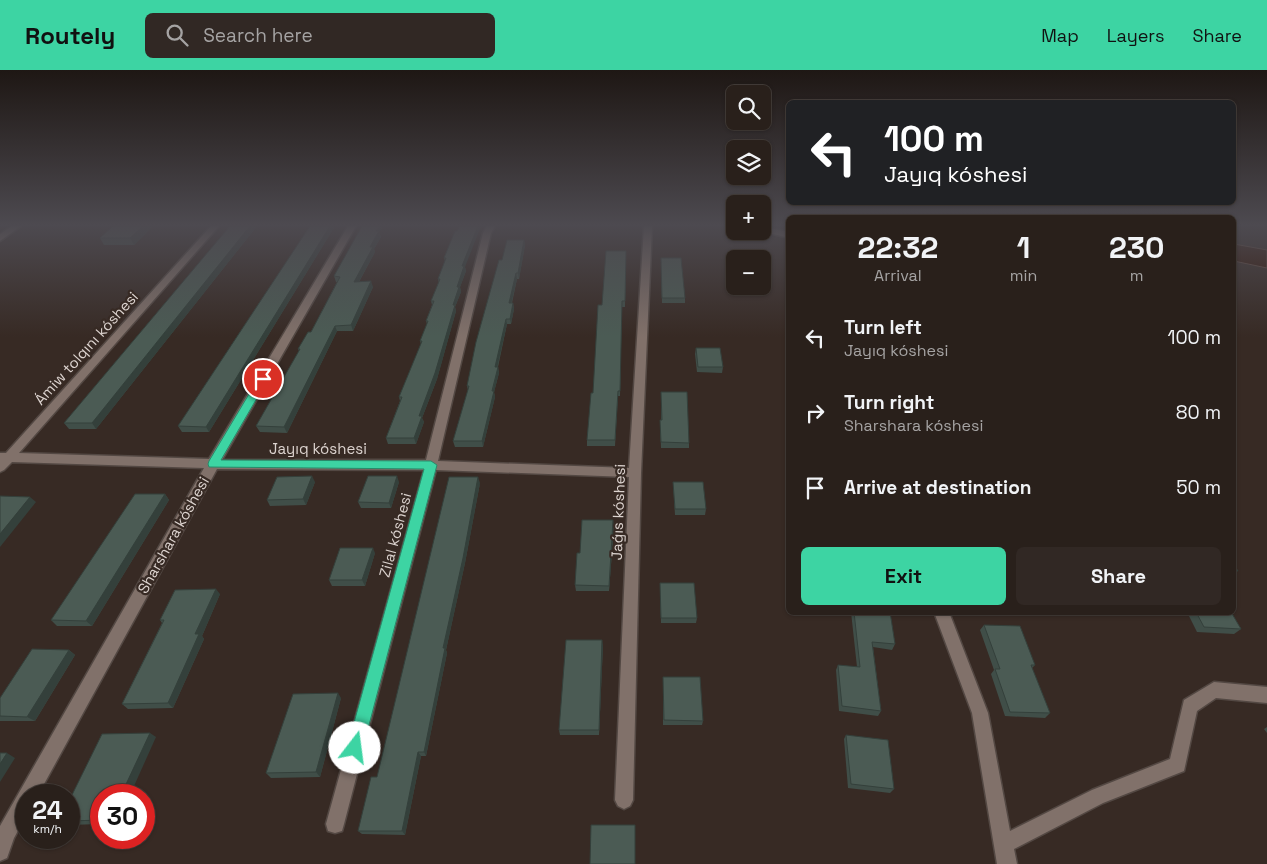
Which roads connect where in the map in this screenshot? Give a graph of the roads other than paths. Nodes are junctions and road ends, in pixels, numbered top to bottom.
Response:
1 (181, 263) edge
2 (330, 263) edge
3 (480, 263) edge
4 (646, 263) edge
5 (5, 457) edge
6 (213, 464) junction
7 (431, 465) junction
8 (0, 468) edge
9 (635, 474) junction
10 (942, 615) edge
11 (1267, 695) edge
12 (34, 784) edge
13 (624, 800) dead end
14 (15, 819) edge
15 (335, 824) dead end
16 (3, 842) edge
17 (1003, 845) junction
18 (1007, 864) edge

1 - 5 street, Ámiw tolqını kóshesi
2 - 6 street, Sharshara kóshesi
3 - 7 street, Zilal kóshesi
4 - 9 street, Jaǵıs kóshesi
5 - 6 street, Jayıq kóshesi
5 - 8 street, Ámiw tolqını kóshesi
6 - 7 street, Jayıq kóshesi
6 - 12 street, Sharshara kóshesi
7 - 9 street, Jayıq kóshesi
7 - 15 street, Zilal kóshesi
9 - 13 street, Jaǵıs kóshesi
10 - 17 street
11 - 17 street
14 - 16 street, Sharshara kóshesi
17 - 18 street

